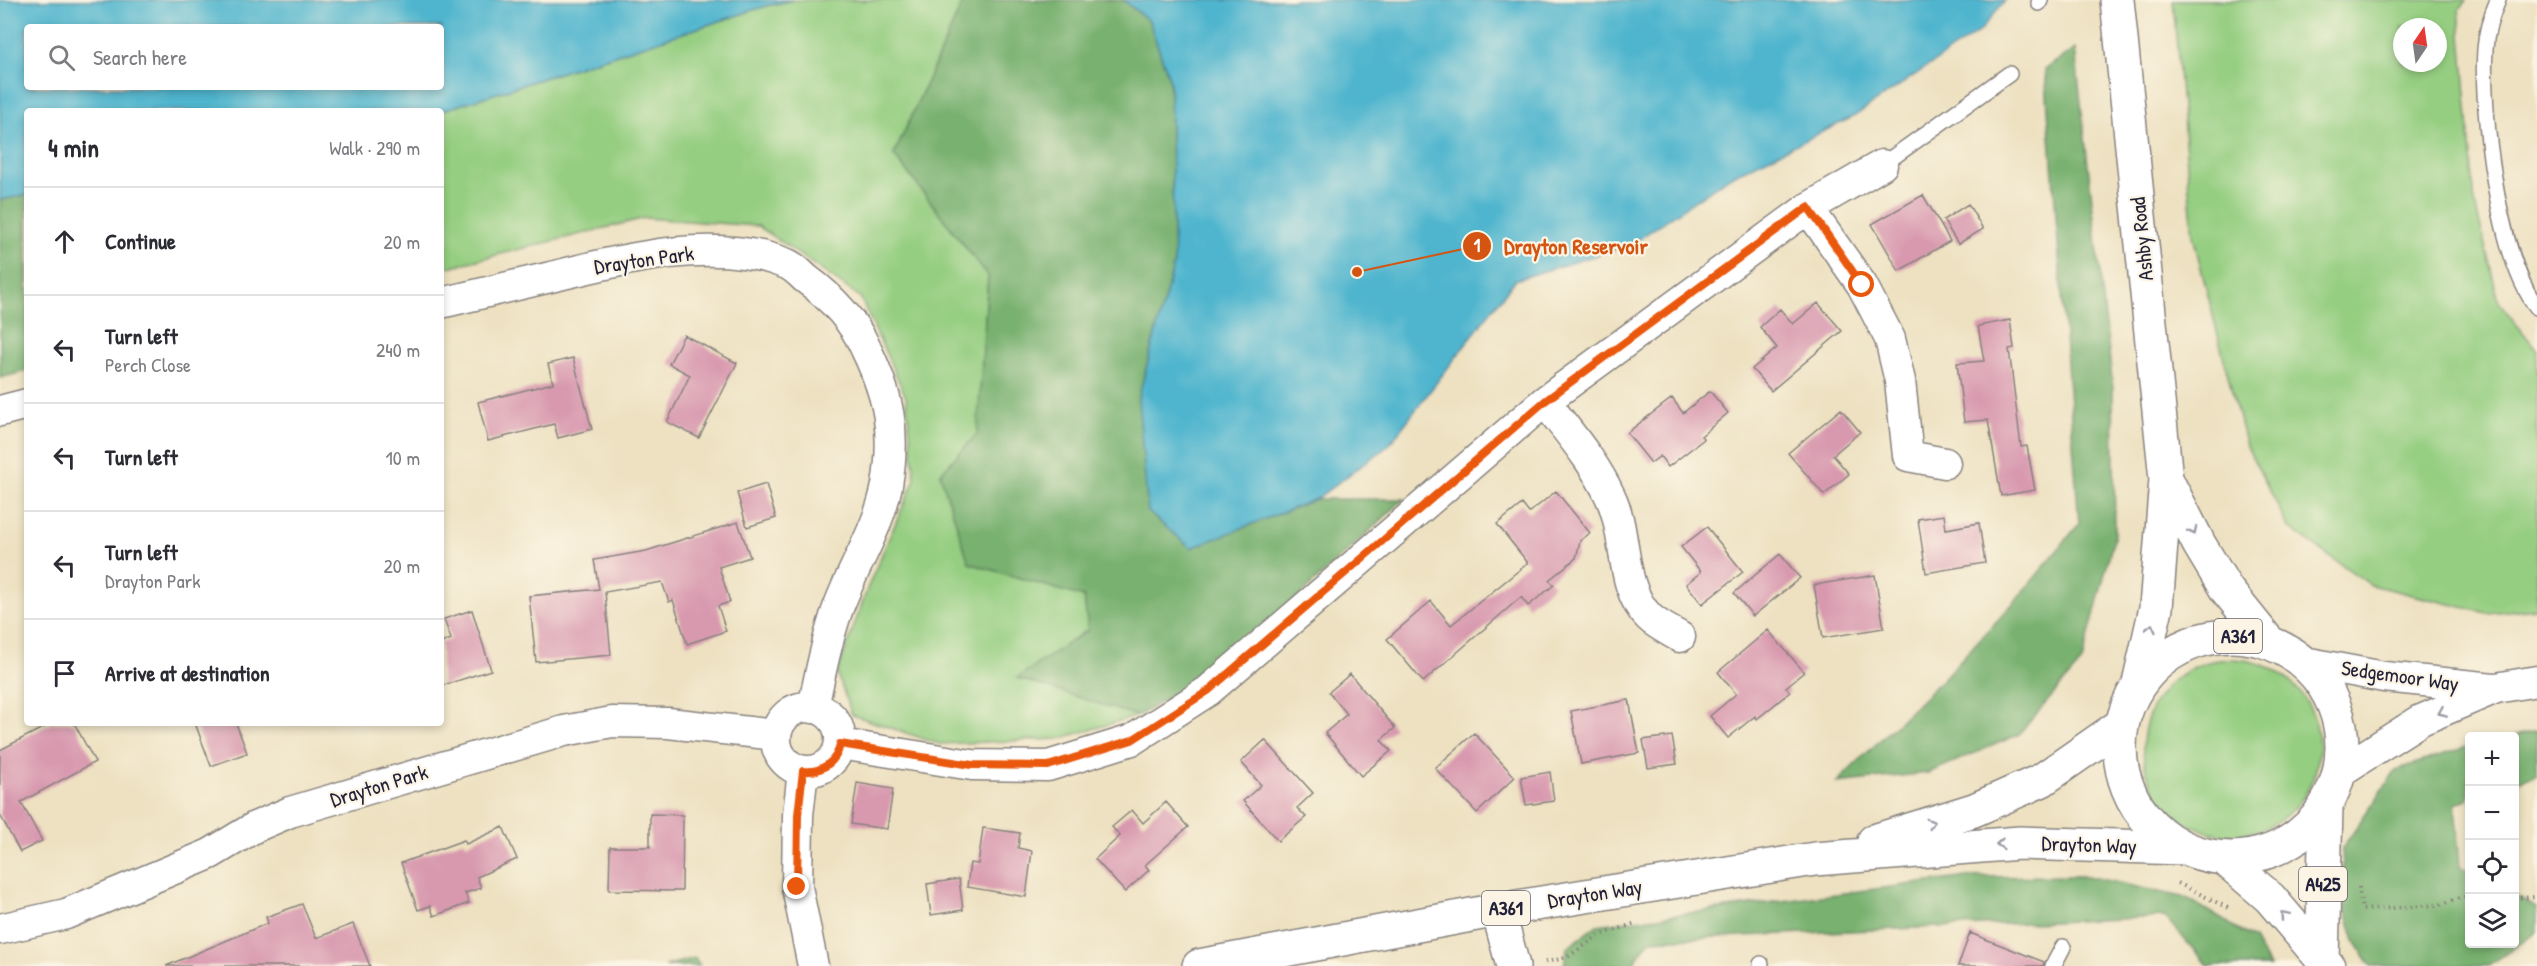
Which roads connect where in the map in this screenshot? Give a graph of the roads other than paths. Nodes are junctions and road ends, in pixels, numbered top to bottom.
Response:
1 (2117, 0) edge
2 (2498, 0) edge
3 (2009, 74) dead end
4 (1881, 165) joint
5 (1808, 207) junction
6 (444, 302) edge
7 (2537, 307) edge
8 (1545, 401) junction
9 (24, 405) edge
10 (0, 411) edge
11 (1945, 463) dead end
12 (2166, 479) junction
13 (1680, 637) dead end
14 (2268, 641) junction
15 (2304, 662) junction
16 (2537, 681) edge
17 (2139, 685) junction
18 (2496, 688) junction
19 (813, 708) junction
20 (2121, 725) junction
21 (776, 735) junction
22 (840, 744) junction
23 (803, 771) junction
24 (2341, 771) junction
25 (2326, 808) junction
26 (2184, 848) junction
27 (1815, 859) junction
28 (2225, 859) junction
29 (1498, 910) junction
30 (0, 929) edge
31 (2063, 947) dead end
32 (2325, 963) edge
33 (1528, 964) edge
34 (813, 966) edge
35 (1199, 966) edge
36 (2053, 966) edge

1 - 12 main road, Ashby Road / A361
2 - 7 lane
3 - 4 lane
4 - 5 street
5 - 8 street
5 - 11 street
6 - 19 street, Drayton Park
8 - 13 street
8 - 22 street
9 - 10 street
12 -> 14 main road, Ashby Road / A361
17 -> 12 main road, Ashby Road / A361
14 - 15 main road, A361
14 - 17 main road, A361
15 - 18 street, Sedgemoor Way
15 - 24 main road, A361
16 - 18 street, Sedgemoor Way
17 - 20 main road, A361
18 -> 24 street, Sedgemoor Way
19 - 21 street
19 - 22 street
20 - 26 main road, A361
27 -> 20 main road, Drayton Way / A361
21 - 23 street
21 - 30 street, Drayton Park
22 - 23 street
23 - 34 street
24 - 25 main road, A361
25 - 28 main road, A361
25 - 32 main road, A425
26 -> 27 main road, Drayton Way / A361
26 - 28 main road, A361
27 - 29 main road, Drayton Way / A361
32 -> 28 main road, A425
29 - 33 main road
29 - 35 main road, Drayton Way / A361
31 - 36 lane

